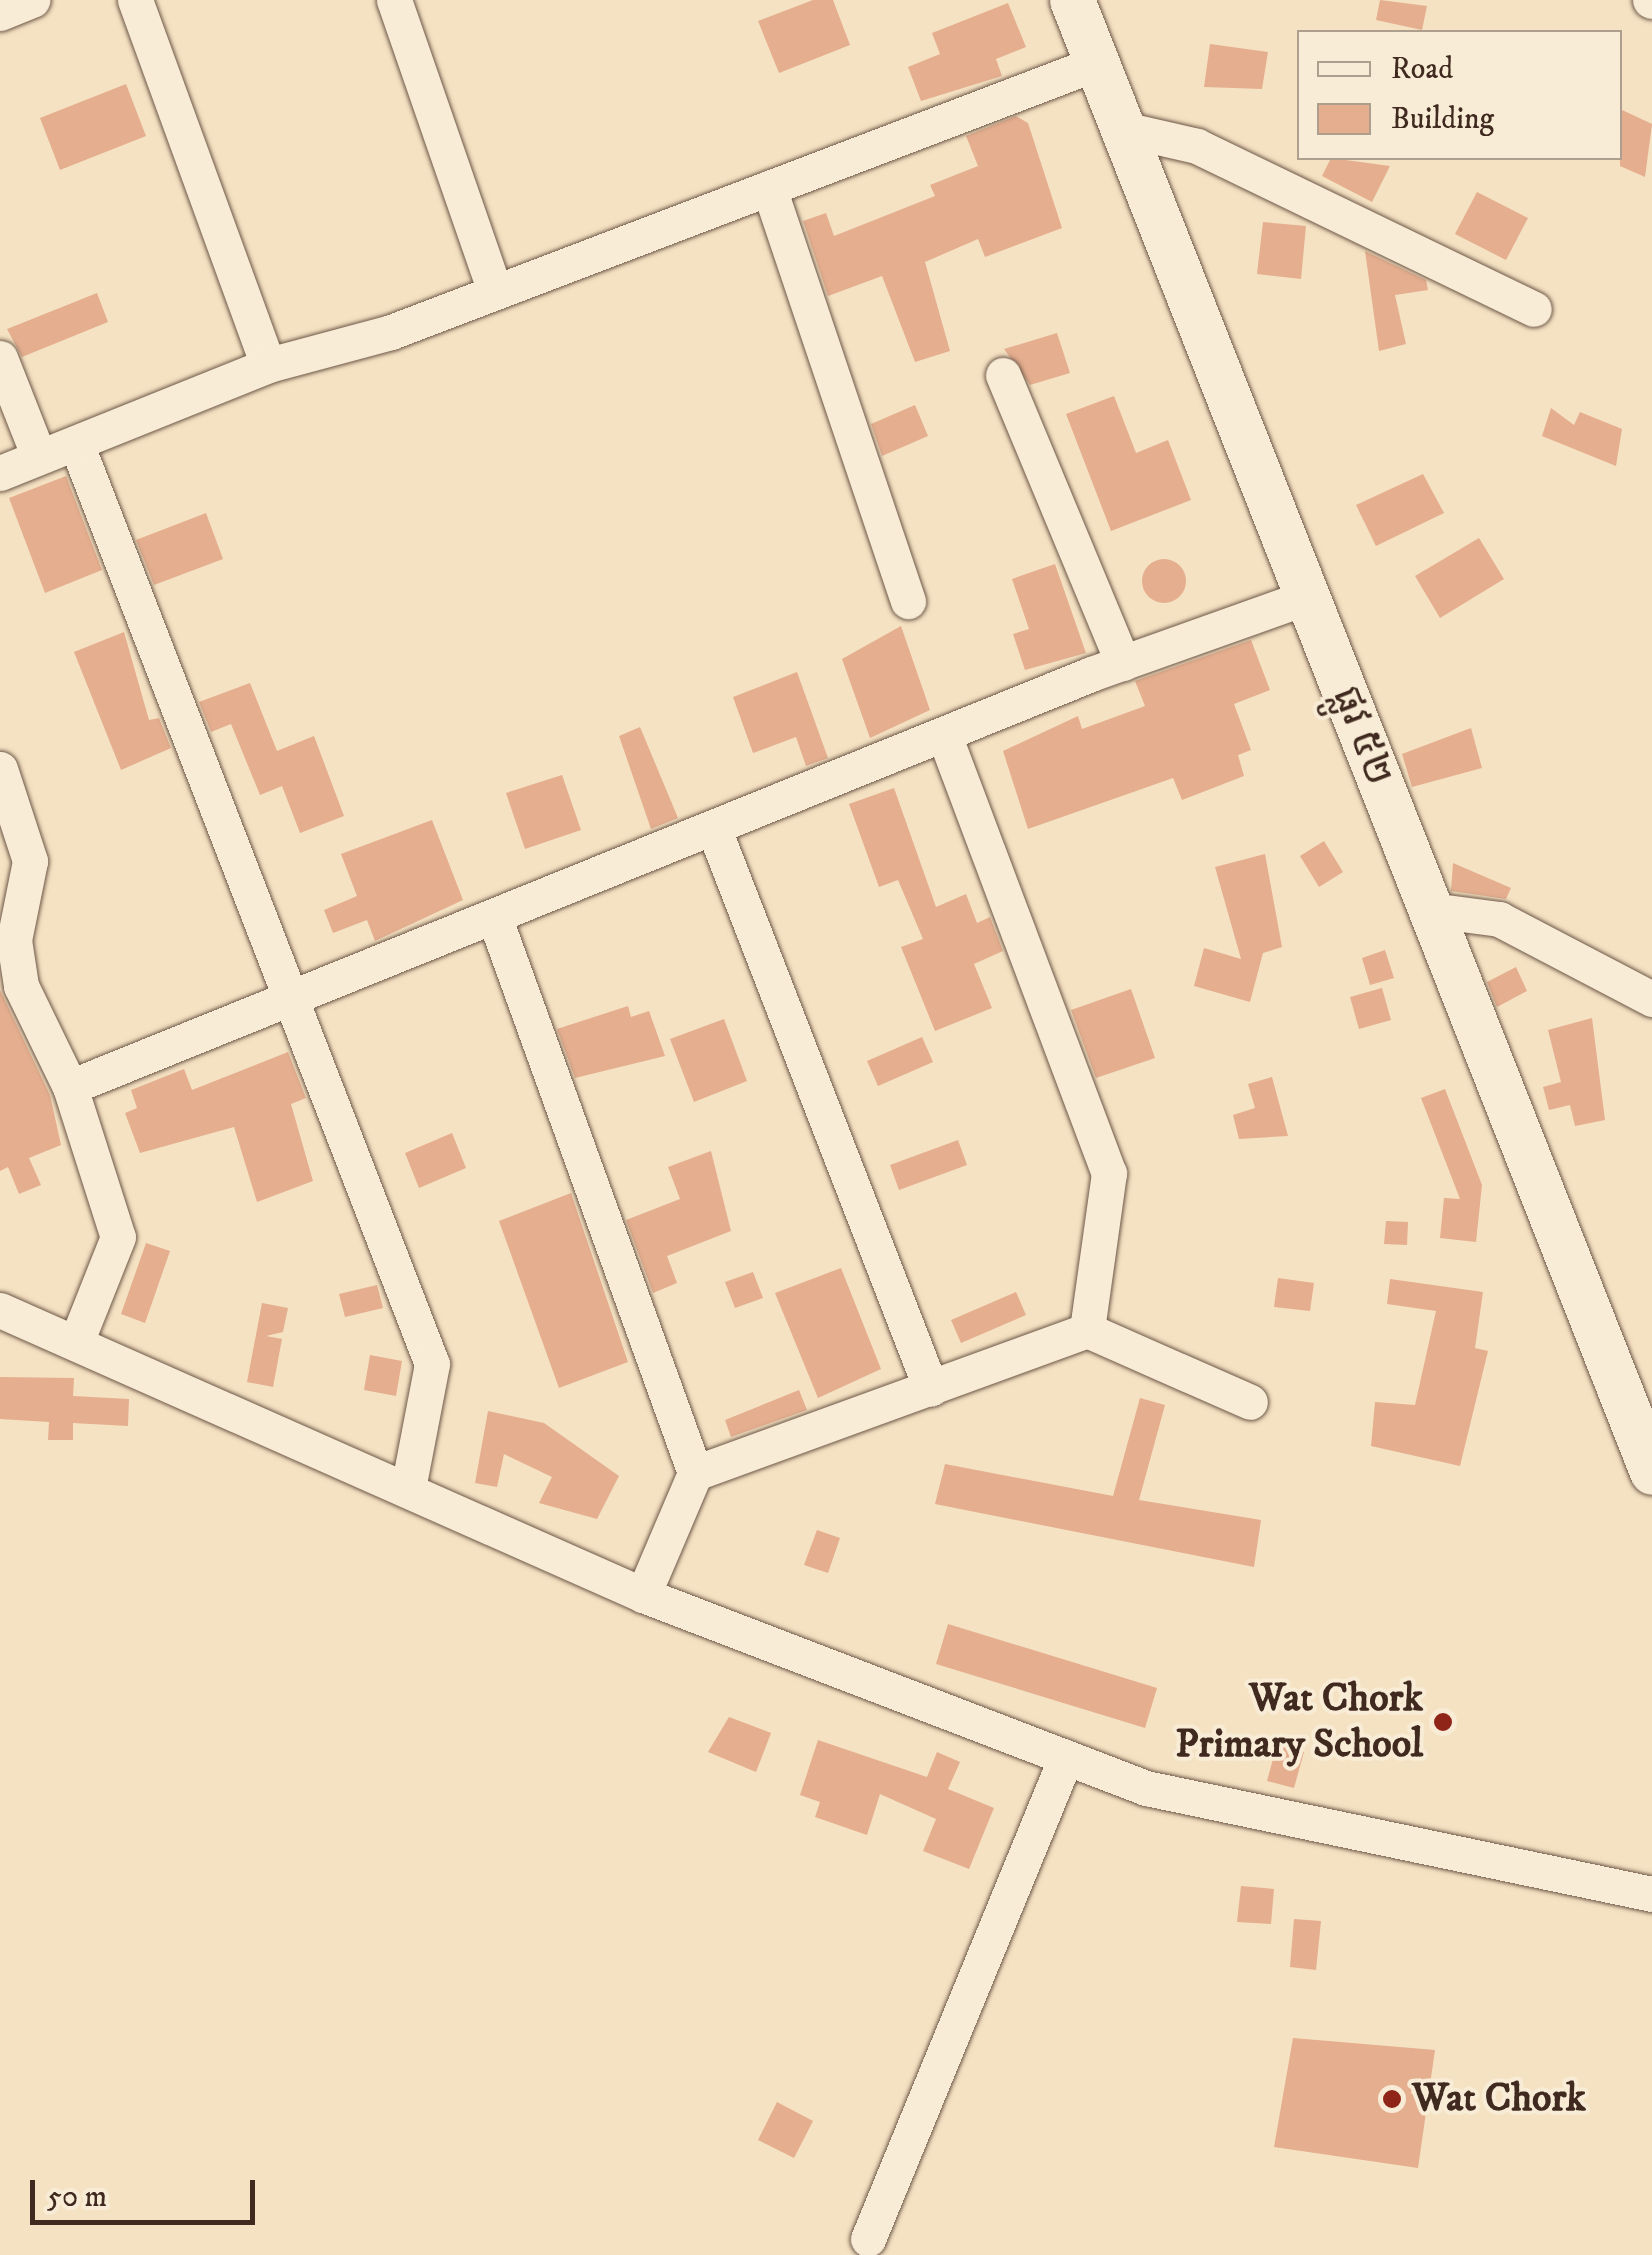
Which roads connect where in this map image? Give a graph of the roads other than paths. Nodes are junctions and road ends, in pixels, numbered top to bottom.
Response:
1 (32, 0) edge
2 (135, 0) edge
3 (394, 0) edge
4 (1077, 1) edge
5 (0, 14) edge
6 (1097, 63) junction
7 (1123, 129) junction
8 (768, 188) junction
9 (495, 292) junction
10 (1534, 309) dead end
11 (0, 358) edge
12 (268, 364) junction
13 (1003, 375) dead end
14 (76, 443) junction
15 (39, 457) junction
16 (0, 473) edge
17 (1307, 596) junction
18 (908, 602) dead end
19 (1124, 663) junction
20 (946, 740) junction
21 (0, 769) edge
22 (715, 832) junction
23 (1431, 910) junction
24 (494, 920) junction
25 (291, 1000) junction
26 (1652, 1000) edge
27 (70, 1088) junction
28 (0, 1310) edge
29 (1087, 1330) junction
30 (78, 1340) junction
31 (930, 1389) junction
32 (1250, 1402) dead end
33 (1652, 1472) edge
34 (696, 1473) junction
35 (408, 1489) junction
36 (643, 1595) junction
37 (1066, 1757) junction
38 (1652, 1894) edge
39 (868, 2239) dead end

1 - 5 street
2 - 12 street
3 - 9 street
4 - 6 street, ផ្លូវ ៥២
6 - 7 street, ផ្លូវ ៥២
6 - 8 street
7 - 10 street
7 - 17 street, ផ្លូវ ៥២
8 - 9 street
8 - 18 street
9 - 12 street
11 - 15 street
12 - 14 street
13 - 19 street
14 - 15 street
14 - 25 street
15 - 16 street
17 - 19 street
17 - 23 street, ផ្លូវ ៥២
19 - 20 street
20 - 22 street
20 - 29 street
21 - 27 street
22 - 24 street
22 - 31 street
23 - 26 street
23 - 33 street, ផ្លូវ ៥២
24 - 25 street
24 - 34 street
25 - 27 street
25 - 35 street
27 - 30 street
28 - 30 street
29 - 31 street
29 - 32 street
30 - 35 street
31 - 34 street
34 - 36 street
35 - 36 street
36 - 37 street
37 - 38 street
37 - 39 street

